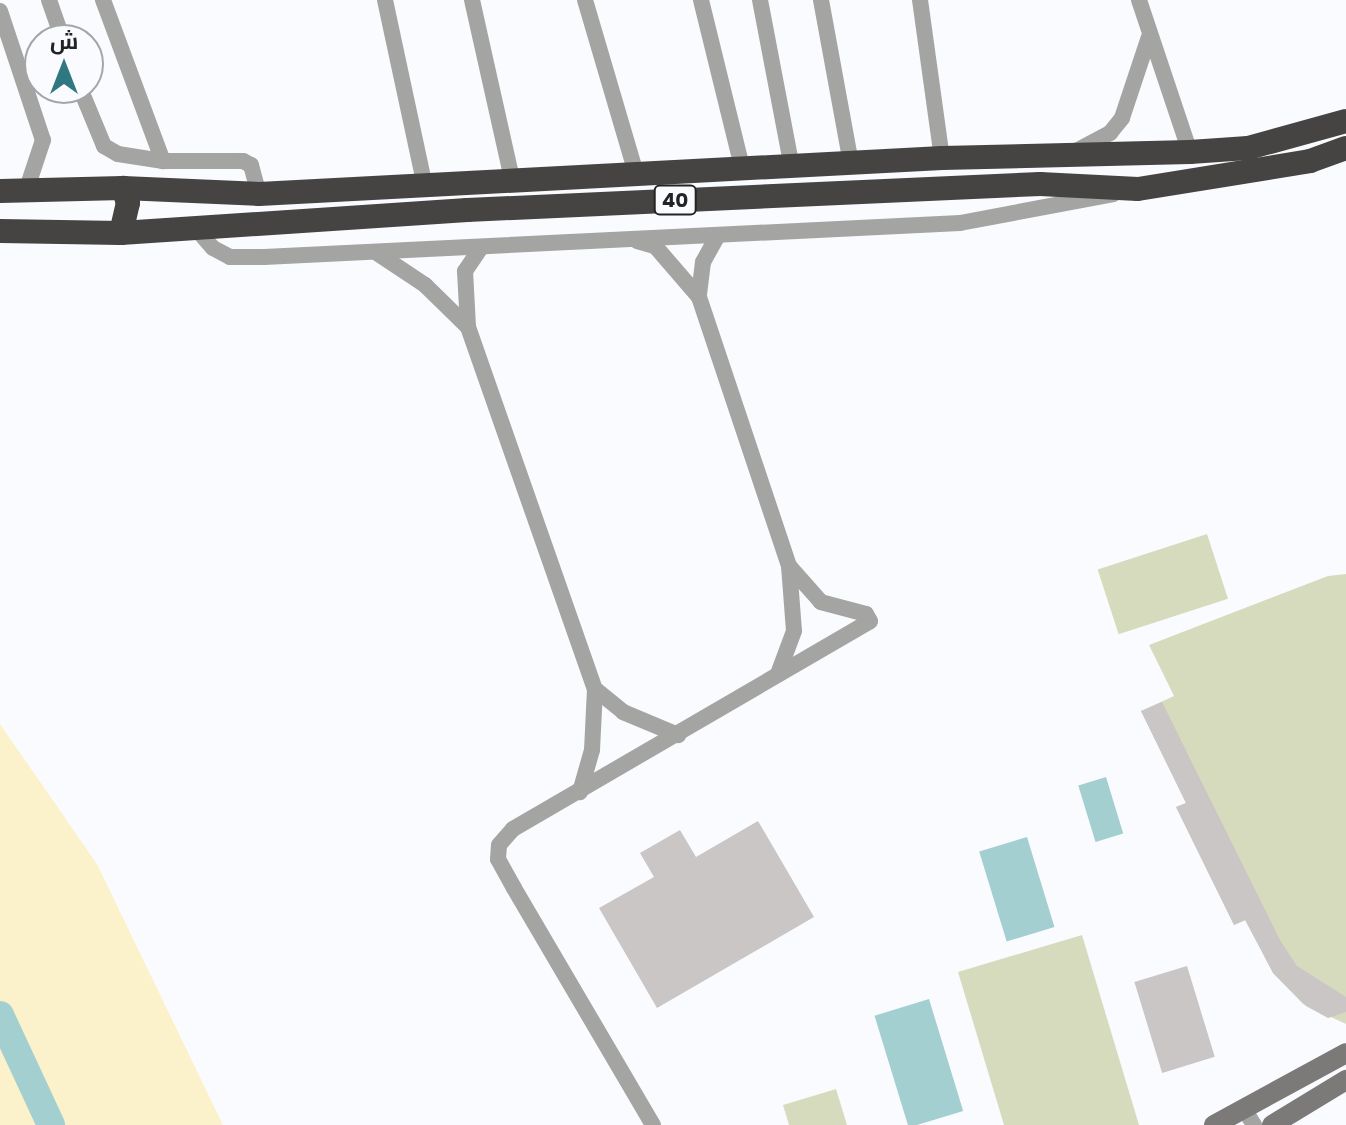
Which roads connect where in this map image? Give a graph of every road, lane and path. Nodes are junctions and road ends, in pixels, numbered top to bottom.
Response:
1 (49, 0) edge
2 (103, 0) edge
3 (385, 0) edge
4 (473, 0) edge
5 (585, 0) edge
6 (701, 0) edge
7 (760, 0) edge
8 (821, 0) edge
9 (920, 0) edge
10 (1139, 0) edge
11 (0, 11) edge
12 (57, 24) edge
13 (1149, 37) junction
14 (87, 104) edge
15 (1346, 121) edge
16 (1346, 148) edge
17 (1190, 152) junction
18 (1072, 153) junction
19 (1041, 154) junction
20 (942, 158) junction
21 (163, 161) junction
22 (851, 164) junction
23 (742, 167) junction
24 (792, 167) junction
25 (636, 173) junction
26 (512, 179) junction
27 (464, 181) junction
28 (424, 182) junction
29 (1040, 184) junction
30 (123, 188) junction
31 (1138, 189) junction
32 (0, 191) edge
33 (26, 191) junction
34 (63, 191) junction
35 (259, 194) junction
36 (467, 210) junction
37 (193, 225) junction
38 (0, 231) edge
39 (121, 233) junction
40 (74, 235) junction
41 (718, 235) junction
42 (629, 239) junction
43 (480, 249) junction
44 (377, 253) junction
45 (699, 297) junction
46 (468, 327) junction
47 (789, 566) junction
48 (778, 674) junction
49 (595, 689) junction
50 (678, 735) junction
51 (580, 792) junction
52 (1346, 1053) edge
53 (1346, 1080) edge
54 (1249, 1117) edge
55 (653, 1125) edge
56 (1214, 1125) edge
57 (1272, 1125) edge

1 - 12 street
2 - 21 street
3 - 28 street
4 - 26 street
5 - 25 street
6 - 23 street
7 - 24 street
8 - 22 street
9 - 20 street
10 - 13 street
11 - 33 street
13 - 17 street
13 - 18 street
14 - 21 street
15 - 17 highway, 40
16 - 31 highway, 40
17 - 18 highway, 40
18 - 19 highway, 40
19 - 20 highway, 40
19 - 29 highway
20 - 22 highway, 40
21 - 35 street
22 - 24 highway, 40
23 - 24 highway, 40
23 - 25 highway, 40
25 - 26 highway, 40
26 - 27 highway, 40
27 - 28 highway, 40
27 - 36 highway
28 - 35 highway, 40
29 - 31 highway, 40
29 - 36 highway, 40
30 - 34 highway, 40
30 - 35 highway, 40
30 - 39 highway
31 - 41 street
32 - 33 highway, 40
33 - 34 highway, 40
34 - 40 highway
36 - 37 highway, 40
37 - 39 highway, 40
37 - 44 street
38 - 40 highway, 40
39 - 40 highway, 40
41 - 42 street
41 - 45 street
42 - 43 street
42 - 45 street
43 - 44 street
43 - 46 street
44 - 46 street
45 - 47 street
46 - 49 street
47 - 48 street
47 - 48 street
48 - 50 street
49 - 50 street
49 - 51 street
50 - 51 street
51 - 55 street
52 - 54 street
53 - 57 street
54 - 56 street

